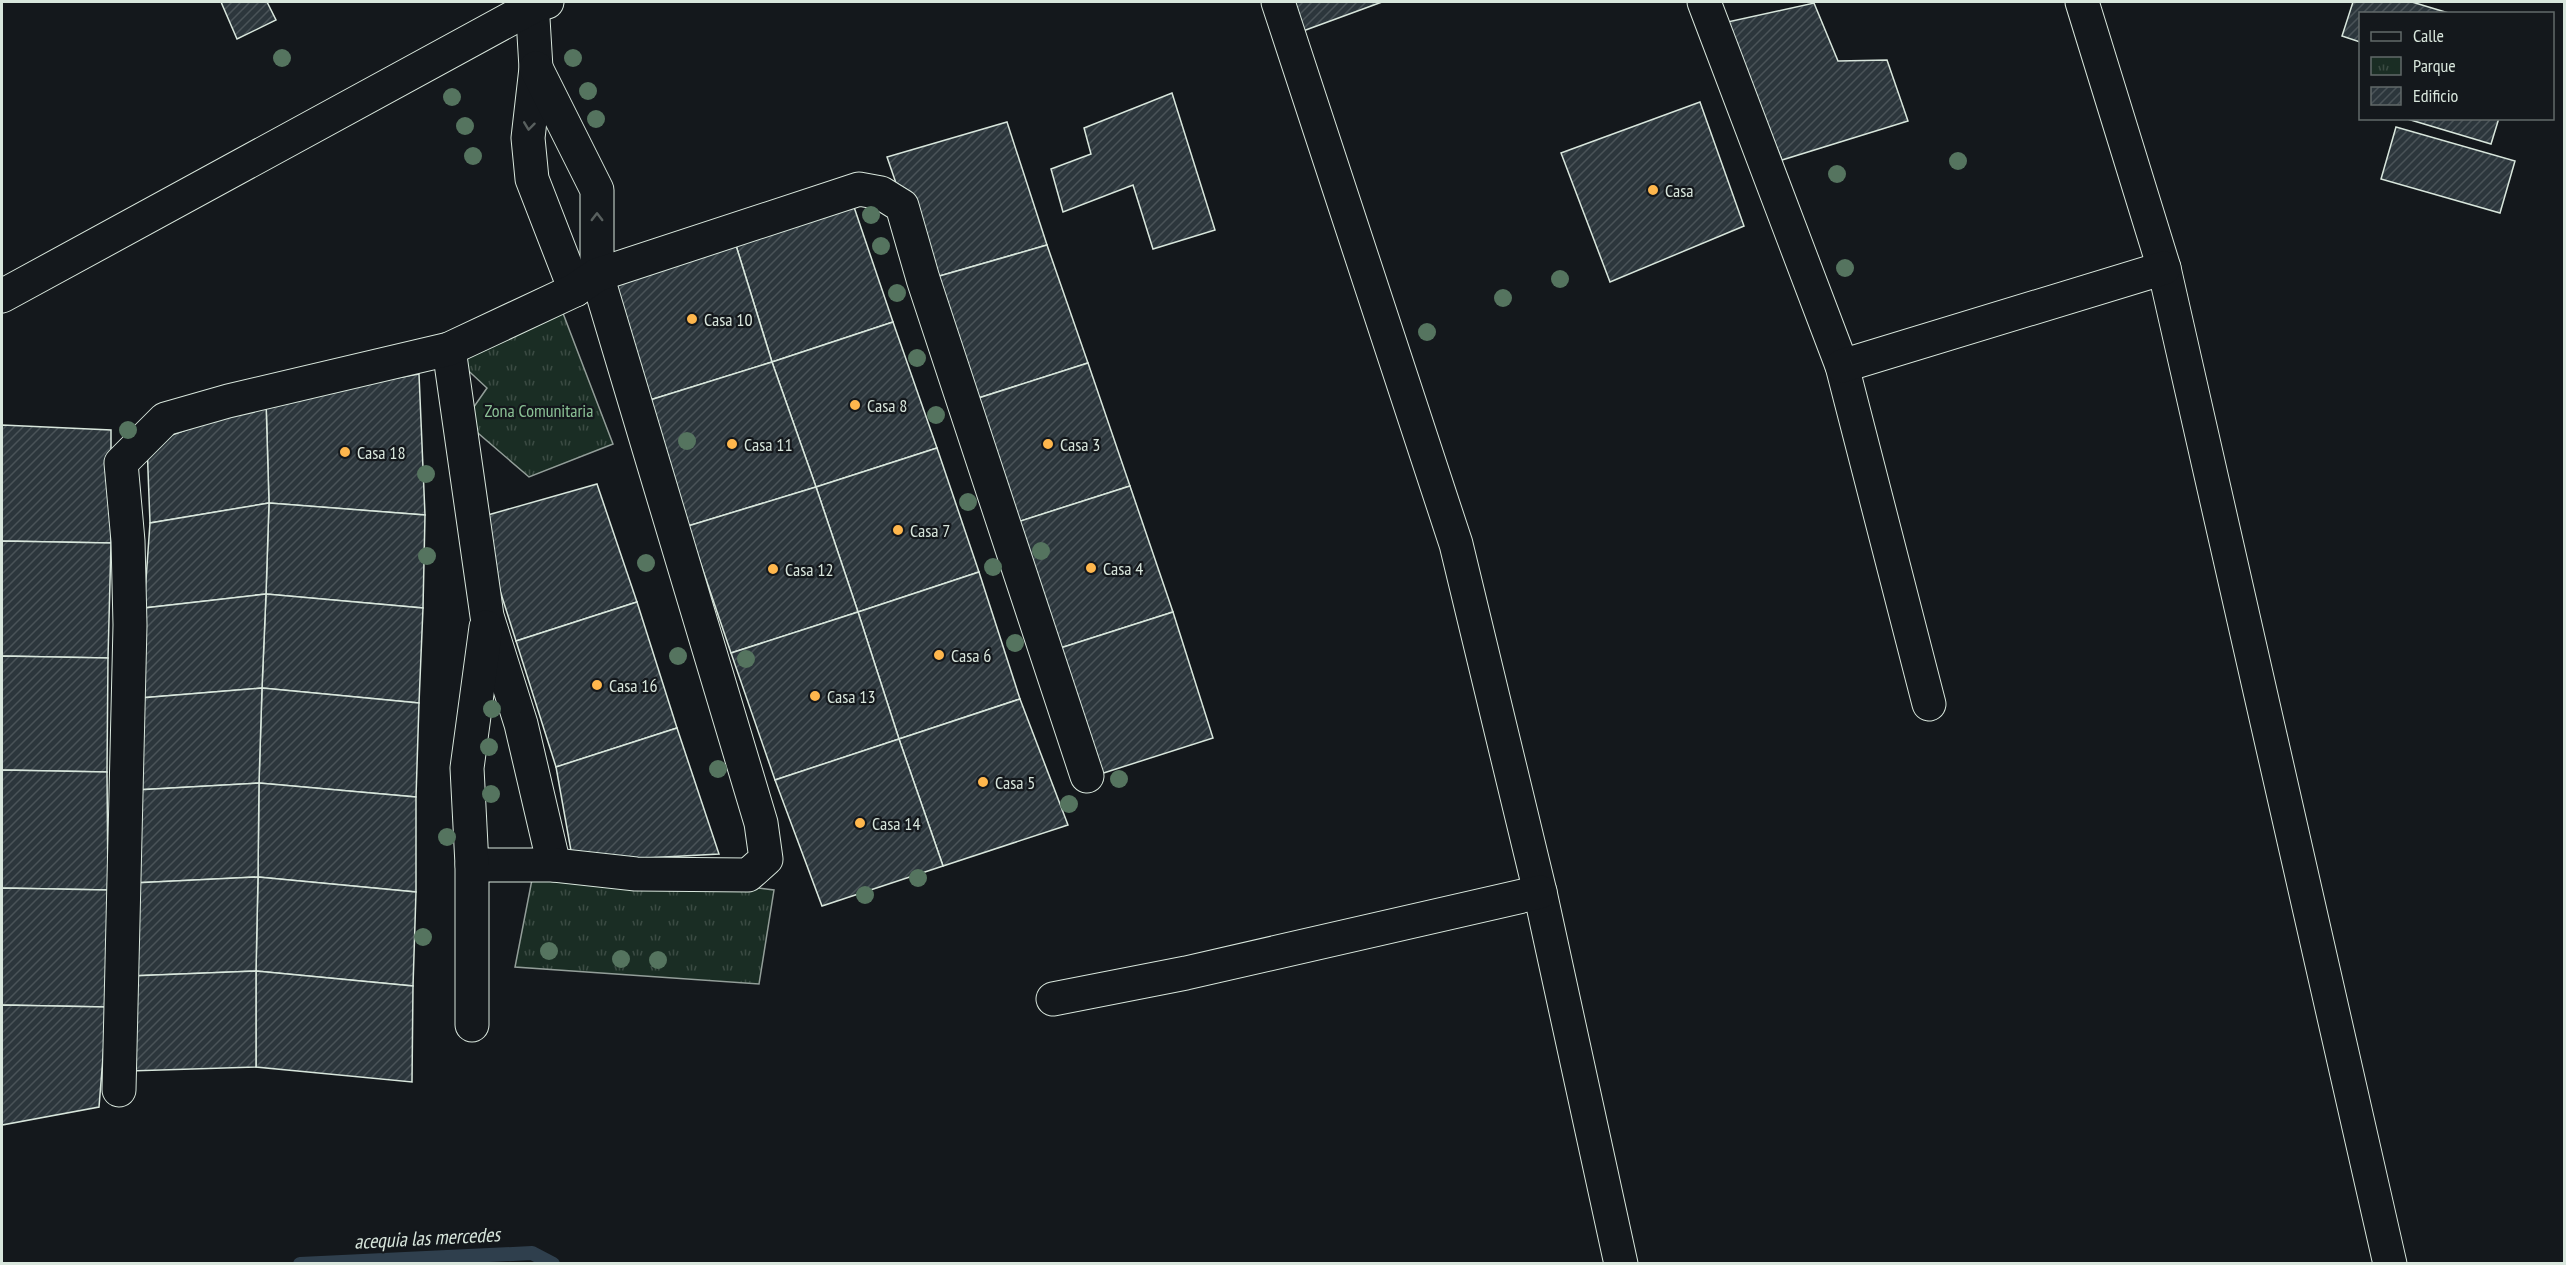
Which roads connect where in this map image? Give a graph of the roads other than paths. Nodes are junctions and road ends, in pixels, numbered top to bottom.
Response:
1 (1278, 2) edge
2 (1704, 2) edge
3 (2082, 2) edge
4 (538, 3) edge
5 (536, 68) junction
6 (2164, 268) junction
7 (586, 282) junction
8 (2, 296) edge
9 (449, 349) junction
10 (1842, 366) junction
11 (487, 616) junction
12 (1929, 704) dead end
13 (1087, 776) dead end
14 (472, 865) junction
15 (554, 865) junction
16 (1540, 892) junction
17 (1053, 999) dead end
18 (472, 1025) dead end
19 (118, 1090) dead end
20 (1621, 1263) edge
21 (2390, 1263) edge

1 - 16 street
2 - 10 street
3 - 6 street
4 - 5 street
4 - 8 street
5 -> 7 street
7 -> 5 street
6 - 10 street
6 - 21 street
7 - 9 street
7 - 13 street
7 - 15 street
9 - 11 street
9 - 19 street
10 - 12 street
11 - 14 street
11 - 15 street
14 - 15 street
14 - 18 street
16 - 17 street
16 - 20 street

